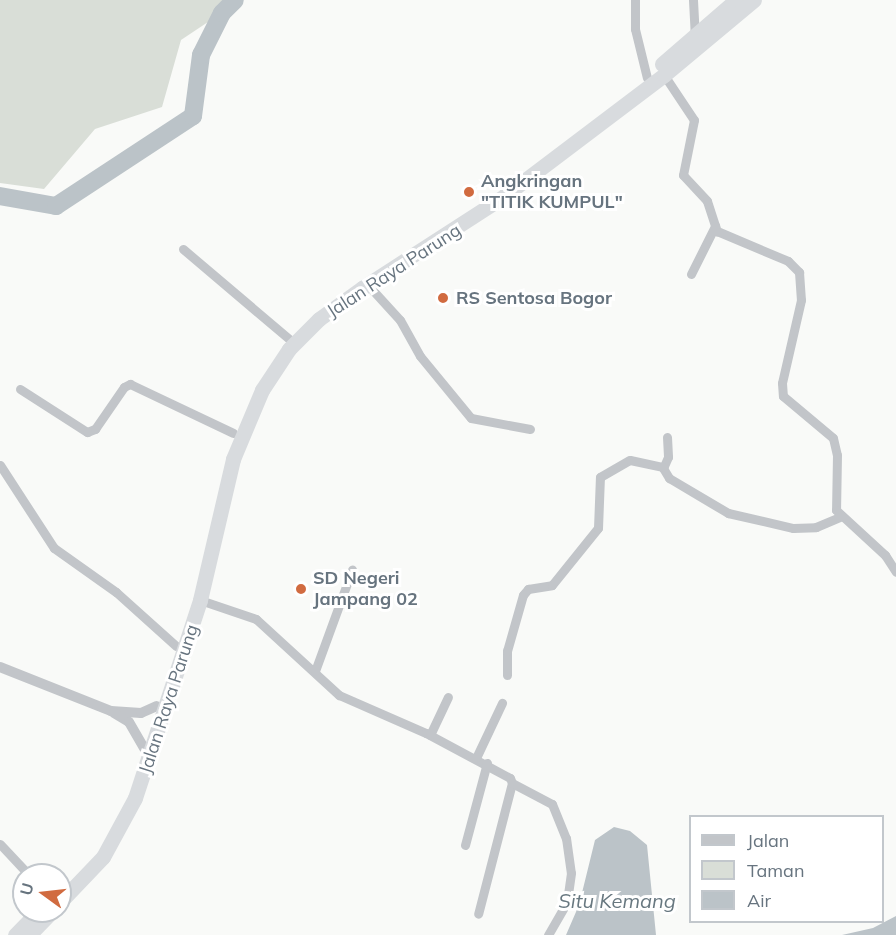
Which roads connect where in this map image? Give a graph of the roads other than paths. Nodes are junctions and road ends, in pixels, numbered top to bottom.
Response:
1 (635, 0) edge
2 (693, 0) edge
3 (736, 0) edge
4 (754, 0) edge
5 (695, 34) junction
6 (664, 75) junction
7 (647, 78) junction
8 (715, 226) junction
9 (425, 245) junction
10 (183, 249) dead end
11 (692, 274) dead end
12 (368, 285) junction
13 (289, 339) junction
14 (20, 389) dead end
15 (530, 429) dead end
16 (233, 433) junction
17 (667, 437) dead end
18 (0, 465) edge
19 (663, 467) junction
20 (842, 516) junction
21 (352, 570) dead end
22 (896, 572) edge
23 (201, 600) junction
24 (176, 646) junction
25 (0, 667) edge
26 (315, 671) junction
27 (507, 675) dead end
28 (448, 696) dead end
29 (502, 703) dead end
30 (157, 706) junction
31 (111, 711) junction
32 (430, 735) junction
33 (144, 748) junction
34 (476, 758) junction
35 (487, 764) junction
36 (512, 783) junction
37 (0, 844) edge
38 (465, 845) dead end
39 (18, 863) edge
40 (72, 874) edge
41 (72, 888) edge
42 (478, 914) dead end
43 (26, 923) edge
44 (40, 923) edge
45 (15, 935) edge
46 (29, 935) edge
47 (548, 935) edge

1 - 7 street
2 - 5 street
3 - 5 highway, Jalan Raya Parung
4 - 6 highway, Jalan Raya Parung
5 - 7 highway, Jalan Raya Parung
6 - 8 street
6 - 9 highway, Jalan Raya Parung
7 - 9 highway, Jalan Raya Parung
8 - 11 street
8 - 20 street
9 - 12 highway, Jalan Raya Parung
9 - 13 highway, Jalan Raya Parung
10 - 13 street
12 - 15 street
12 - 23 highway, Jalan Raya Parung
13 - 16 highway, Jalan Raya Parung
14 - 16 street
16 - 24 highway, Jalan Raya Parung
17 - 19 street
18 - 24 street
19 - 20 street
19 - 27 street
20 - 22 street
21 - 26 street
23 - 26 street
23 - 41 highway, Jalan Raya Parung
24 - 30 highway, Jalan Raya Parung
25 - 31 street
26 - 32 street
28 - 32 street
29 - 34 street
30 - 31 street
30 - 33 highway, Jalan Raya Parung
31 - 33 street
32 - 34 street
33 - 40 highway, Jalan Raya Parung
34 - 35 street
35 - 36 street
35 - 38 street
36 - 42 street
36 - 47 street
37 - 39 street
43 - 45 highway
44 - 46 highway

